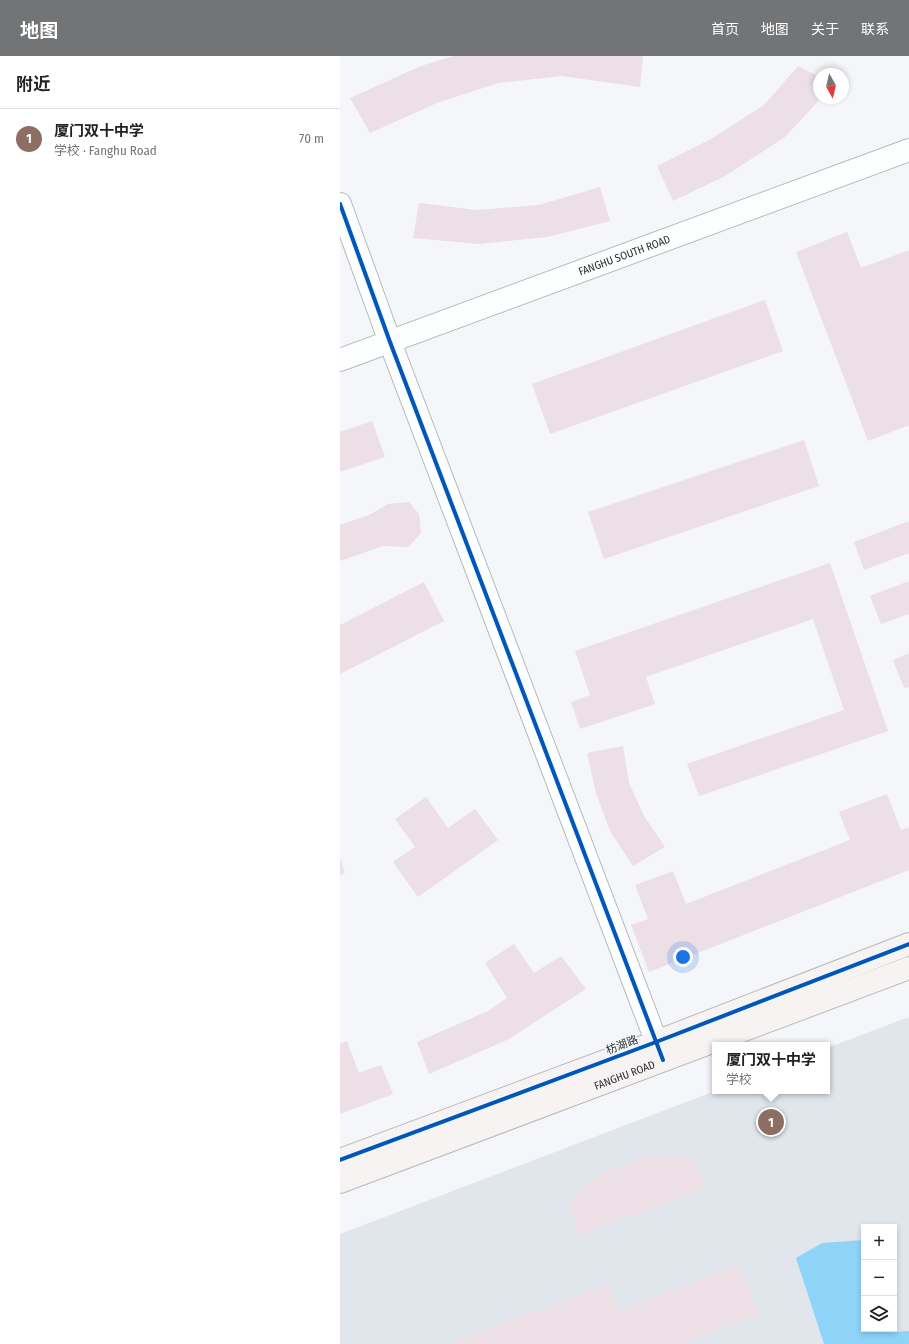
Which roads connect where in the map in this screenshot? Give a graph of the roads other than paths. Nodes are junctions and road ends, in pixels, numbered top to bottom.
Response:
1 (909, 150) edge
2 (340, 204) edge
3 (390, 342) junction
4 (340, 360) edge
5 (909, 944) edge
6 (909, 968) edge
7 (660, 1051) junction
8 (340, 1160) edge
9 (340, 1182) edge

1 - 3 street, FANGHU SOUTH ROAD
2 - 3 street
3 - 4 street, FANGHU SOUTH ROAD
3 - 7 street
5 - 7 street, 枋湖路
6 - 7 street, FANGHU ROAD
7 - 8 street, 枋湖路
7 - 9 street, FANGHU ROAD

